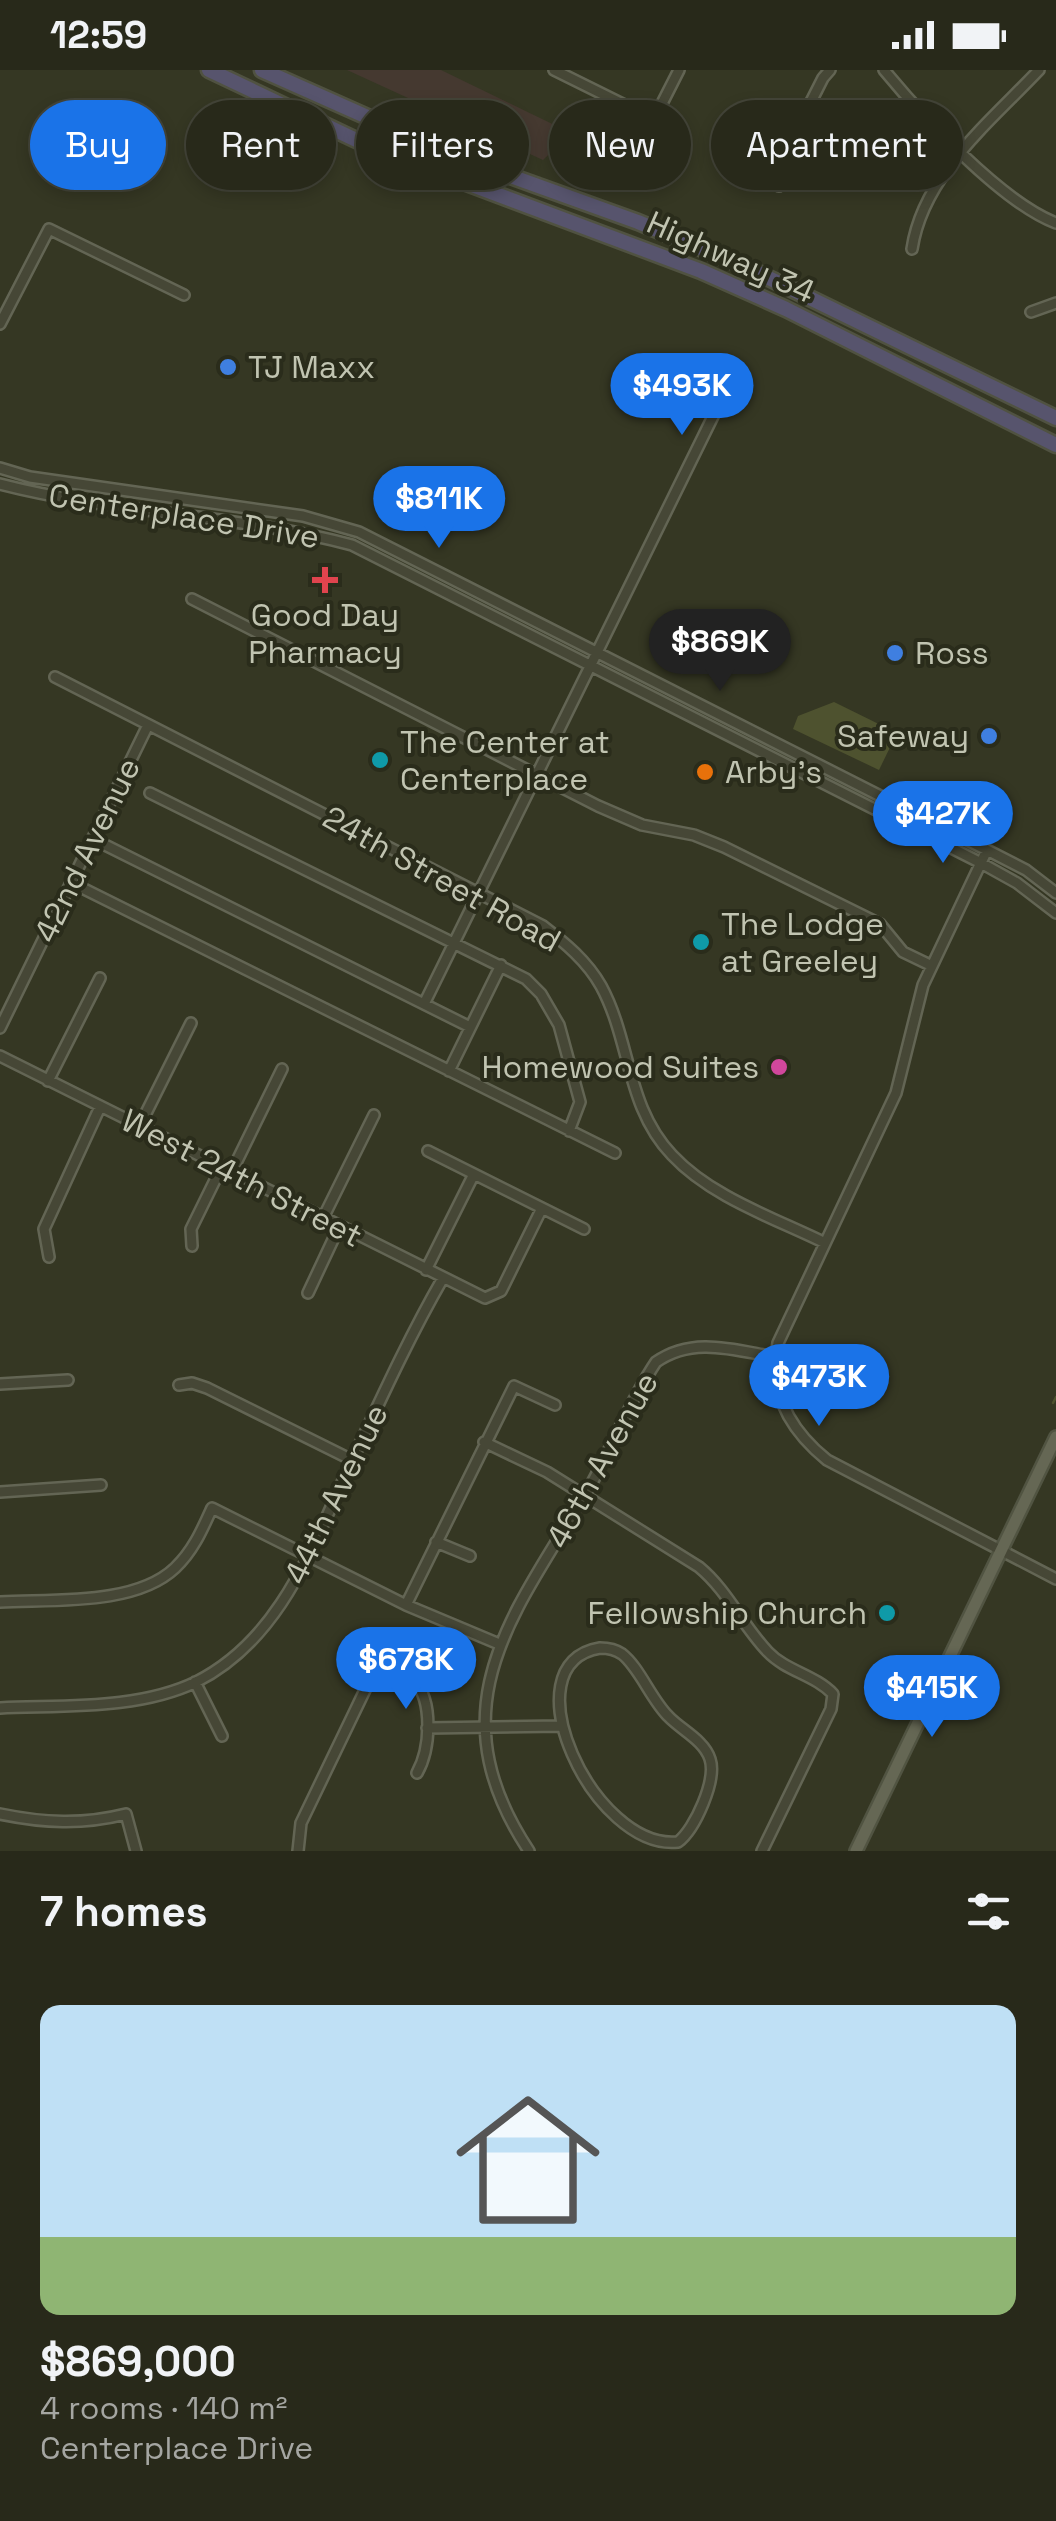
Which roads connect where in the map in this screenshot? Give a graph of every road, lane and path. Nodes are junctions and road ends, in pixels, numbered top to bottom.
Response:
1 (209, 70) edge
2 (262, 70) edge
3 (554, 70) edge
4 (679, 70) edge
5 (830, 70) edge
6 (884, 70) edge
7 (1038, 70) edge
8 (615, 100) edge
9 (665, 100) edge
10 (812, 100) edge
11 (908, 100) edge
12 (963, 151) edge
13 (963, 153) edge
14 (542, 187) junction
15 (934, 190) edge
16 (534, 208) junction
17 (1056, 223) edge
18 (912, 249) dead end
19 (184, 295) dead end
20 (1056, 303) edge
21 (1031, 312) dead end
22 (0, 324) edge
23 (726, 392) dead end
24 (1056, 418) edge
25 (1056, 444) edge
26 (0, 468) edge
27 (0, 484) edge
28 (192, 599) dead end
29 (597, 653) junction
30 (591, 666) junction
31 (55, 678) dead end
32 (148, 725) junction
33 (537, 775) junction
34 (150, 792) dead end
35 (93, 839) junction
36 (988, 850) junction
37 (981, 863) junction
38 (72, 883) junction
39 (1056, 892) edge
40 (479, 893) junction
41 (1056, 913) edge
42 (454, 942) junction
43 (501, 965) junction
44 (930, 965) junction
45 (100, 978) dead end
46 (424, 1004) junction
47 (191, 1024) dead end
48 (470, 1027) junction
49 (0, 1028) edge
50 (0, 1056) edge
51 (282, 1069) dead end
52 (449, 1071) junction
53 (48, 1081) junction
54 (100, 1107) junction
55 (374, 1115) dead end
56 (139, 1127) junction
57 (569, 1130) junction
58 (428, 1151) dead end
59 (614, 1153) dead end
60 (226, 1170) junction
61 (474, 1174) junction
62 (542, 1208) junction
63 (323, 1218) junction
64 (339, 1227) junction
65 (584, 1229) dead end
66 (825, 1243) junction
67 (192, 1246) dead end
68 (48, 1257) dead end
69 (426, 1270) junction
70 (444, 1278) junction
71 (308, 1293) dead end
72 (775, 1357) junction
73 (68, 1380) dead end
74 (0, 1384) edge
75 (179, 1385) dead end
76 (555, 1405) dead end
77 (1056, 1437) edge
78 (484, 1442) junction
79 (352, 1460) junction
80 (101, 1486) dead end
81 (0, 1492) edge
82 (585, 1495) junction
83 (436, 1542) junction
84 (1001, 1551) junction
85 (307, 1556) junction
86 (470, 1556) dead end
87 (1056, 1579) edge
88 (0, 1602) edge
89 (406, 1605) junction
90 (498, 1644) junction
91 (194, 1682) junction
92 (0, 1708) edge
93 (560, 1726) junction
94 (486, 1727) junction
95 (432, 1728) junction
96 (222, 1736) dead end
97 (417, 1773) dead end
98 (574, 1782) dead end
99 (0, 1814) edge
100 (658, 1850) edge
101 (136, 1851) edge
102 (298, 1851) edge
103 (529, 1851) edge
104 (762, 1851) edge
105 (856, 1851) edge

1 - 16 highway, Highway 34
2 - 14 highway, Highway 34
3 - 8 street
4 - 9 street
5 - 10 street
6 - 11 street
7 - 12 street
13 - 17 street
14 - 16 highway
14 - 24 highway, Highway 34
15 - 18 street
16 - 25 highway, Highway 34
19 - 22 street
20 - 21 street
23 - 29 street
26 - 29 street, Centerplace Drive
27 - 30 street, Centerplace Drive
28 - 33 street
29 - 30 street
29 - 36 street, Centerplace Drive
30 - 33 street
30 - 37 street, Centerplace Drive
31 - 32 street, 24th Street Road
32 - 35 street, 42nd Avenue
32 - 40 street, 24th Street Road
33 - 40 street
33 - 44 street
34 - 42 street
35 - 38 street, 42nd Avenue
35 - 46 street
36 - 37 street
36 - 39 street, Centerplace Drive
37 - 41 street, Centerplace Drive
37 - 44 street
38 - 49 street, 42nd Avenue
38 - 52 street
40 - 42 street
40 - 66 street, 24th Street Road
42 - 43 street
42 - 46 street
43 - 48 street
43 - 57 street
44 - 66 street
45 - 53 street
46 - 48 street
47 - 56 street
48 - 52 street
50 - 53 street, West 24th Street
51 - 60 street
52 - 57 street
53 - 54 street, West 24th Street
54 - 56 street, West 24th Street
54 - 68 street
55 - 63 street
56 - 60 street, West 24th Street
57 - 59 street
58 - 61 street
60 - 63 street, West 24th Street
60 - 67 street
61 - 62 street
61 - 69 street
62 - 65 street
62 - 70 street, West 24th Street
63 - 64 street, West 24th Street
64 - 69 street, West 24th Street
64 - 71 street
66 - 72 street
69 - 70 street, West 24th Street
70 - 79 street, 44th Avenue
72 - 82 street, 46th Avenue
72 - 84 street
73 - 74 street
75 - 79 street
76 - 78 street
77 - 84 main road
78 - 82 street
78 - 83 street
79 - 85 street, 44th Avenue
80 - 81 street
82 - 90 street, 46th Avenue
82 - 104 street
83 - 86 street
83 - 89 street
84 - 87 street
84 - 105 main road
85 - 88 street
85 - 89 street
85 - 91 street, 44th Avenue
89 - 90 street
90 - 94 street, 46th Avenue
91 - 92 street, 44th Avenue
91 - 96 street
93 - 94 street
93 - 98 street
93 - 100 street
94 - 95 street
94 - 103 street, 46th Avenue
95 - 97 street
95 - 102 street
99 - 101 street

